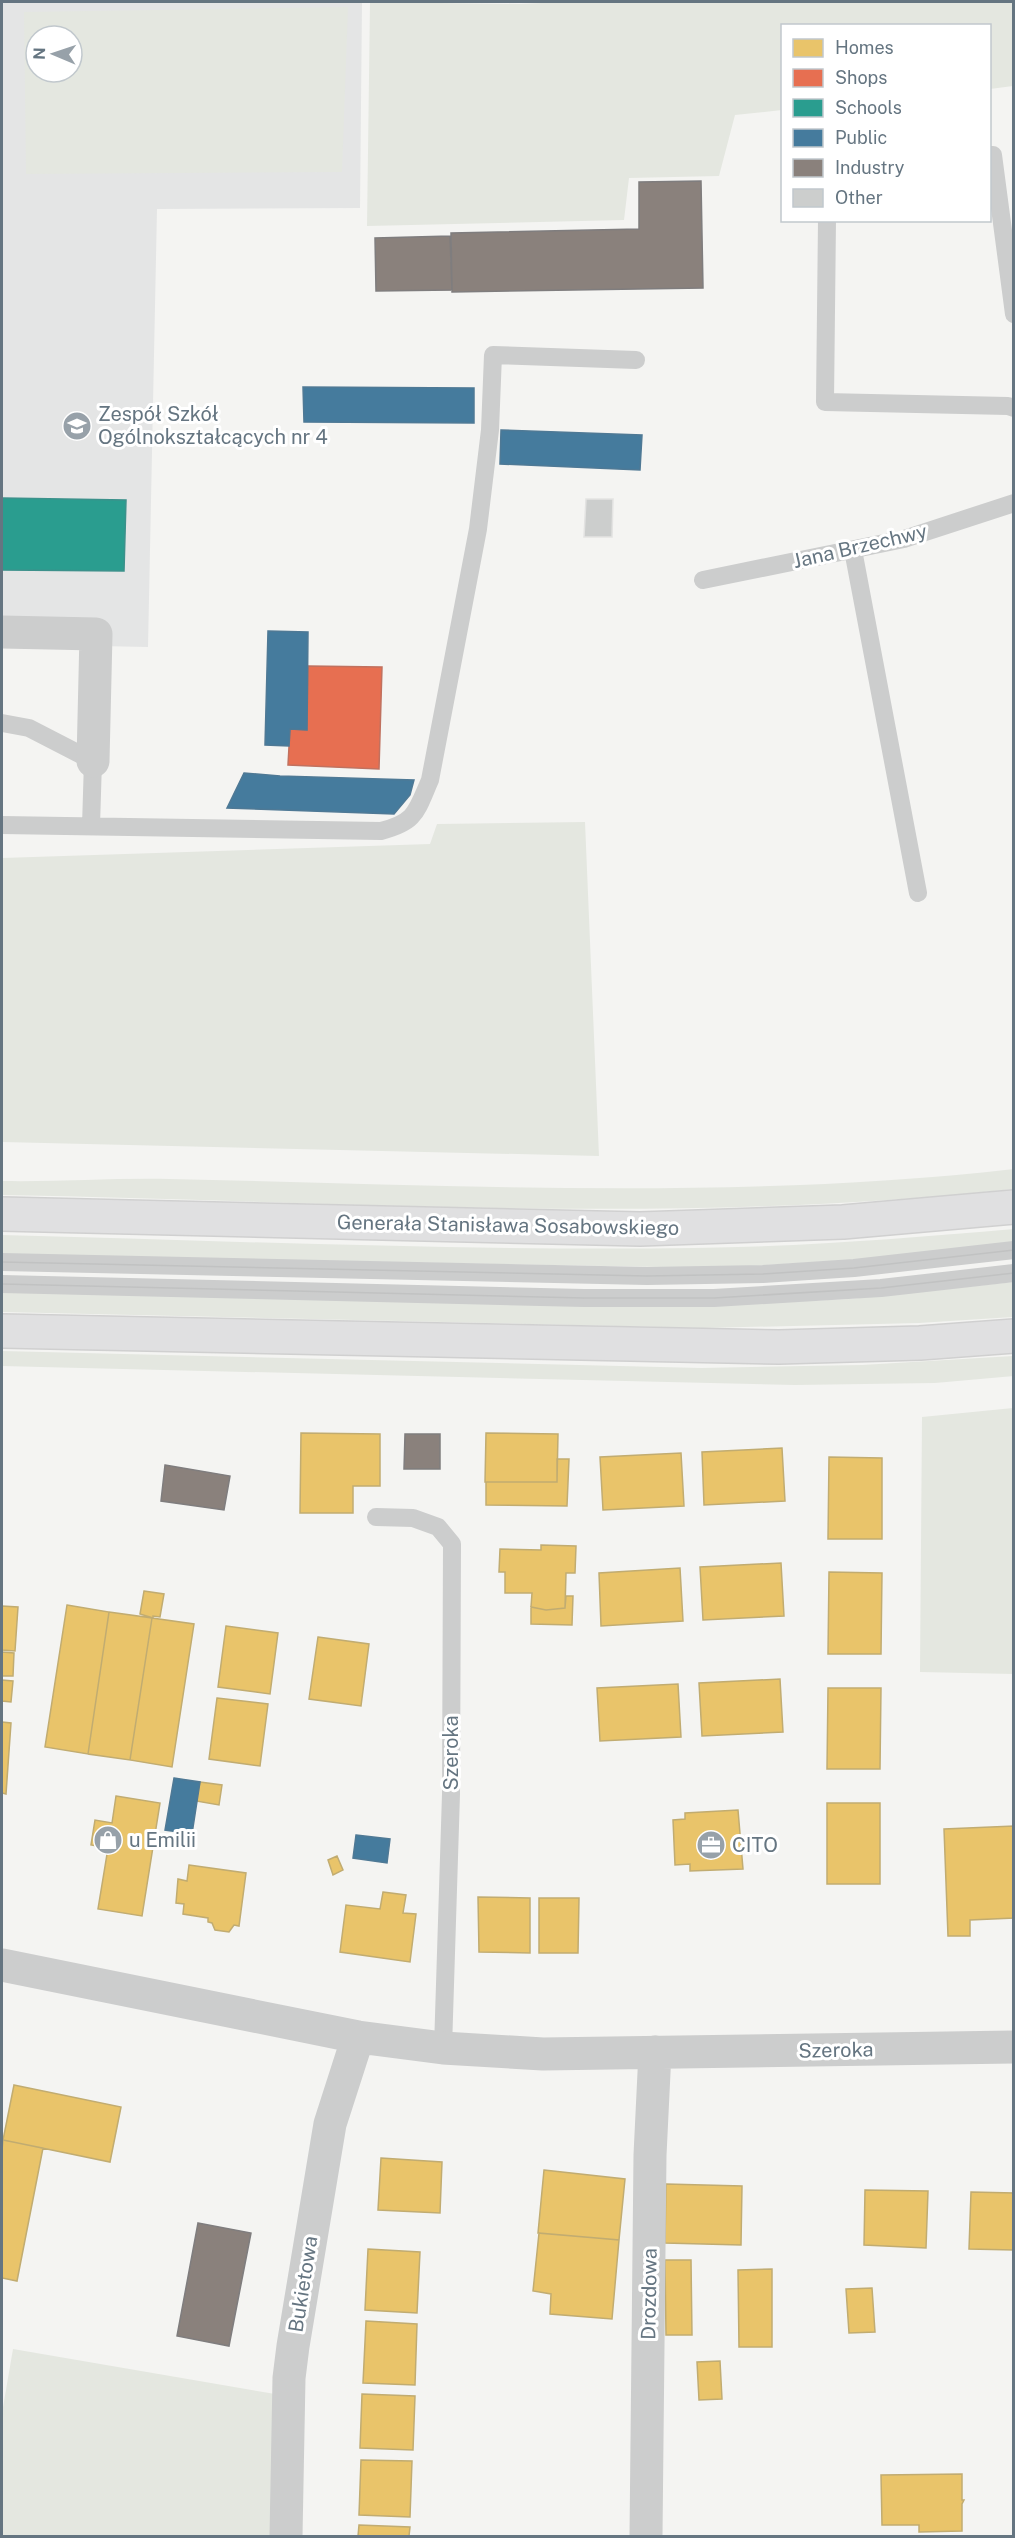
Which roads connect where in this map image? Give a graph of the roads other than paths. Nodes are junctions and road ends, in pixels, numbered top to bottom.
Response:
1 (991, 155) edge
2 (827, 222) edge
3 (1014, 314) edge
4 (636, 360) dead end
5 (1014, 408) edge
6 (1014, 503) edge
7 (853, 550) junction
8 (703, 580) dead end
9 (2, 632) edge
10 (2, 723) edge
11 (93, 761) junction
12 (2, 825) edge
13 (91, 826) junction
14 (918, 893) dead end
15 (1014, 1207) edge
16 (2, 1214) edge
17 (1014, 1250) edge
18 (2, 1262) edge
19 (1014, 1273) edge
20 (2, 1284) edge
21 (2, 1331) edge
22 (1014, 1336) edge
23 (376, 1517) dead end
24 (2, 1965) edge
25 (358, 2037) junction
26 (1014, 2047) edge
27 (443, 2048) junction
28 (655, 2052) junction
29 (286, 2536) edge
30 (646, 2536) edge

1 - 3 lane
2 - 5 lane
4 - 13 lane
6 - 7 lane, Jana Brzechwy
7 - 8 lane, Jana Brzechwy
7 - 14 lane
9 - 11 street
10 - 11 lane
11 - 13 lane
12 - 13 lane
15 - 16 main road, Generała Stanisława Sosabowskiego
17 - 18 lane
19 - 20 lane
21 - 22 main road
23 - 27 lane, Szeroka
24 - 25 street, Szeroka
25 - 27 street, Szeroka
25 - 29 street, Bukietowa
26 - 28 street, Szeroka
27 - 28 street, Szeroka
28 - 30 street, Drozdowa

